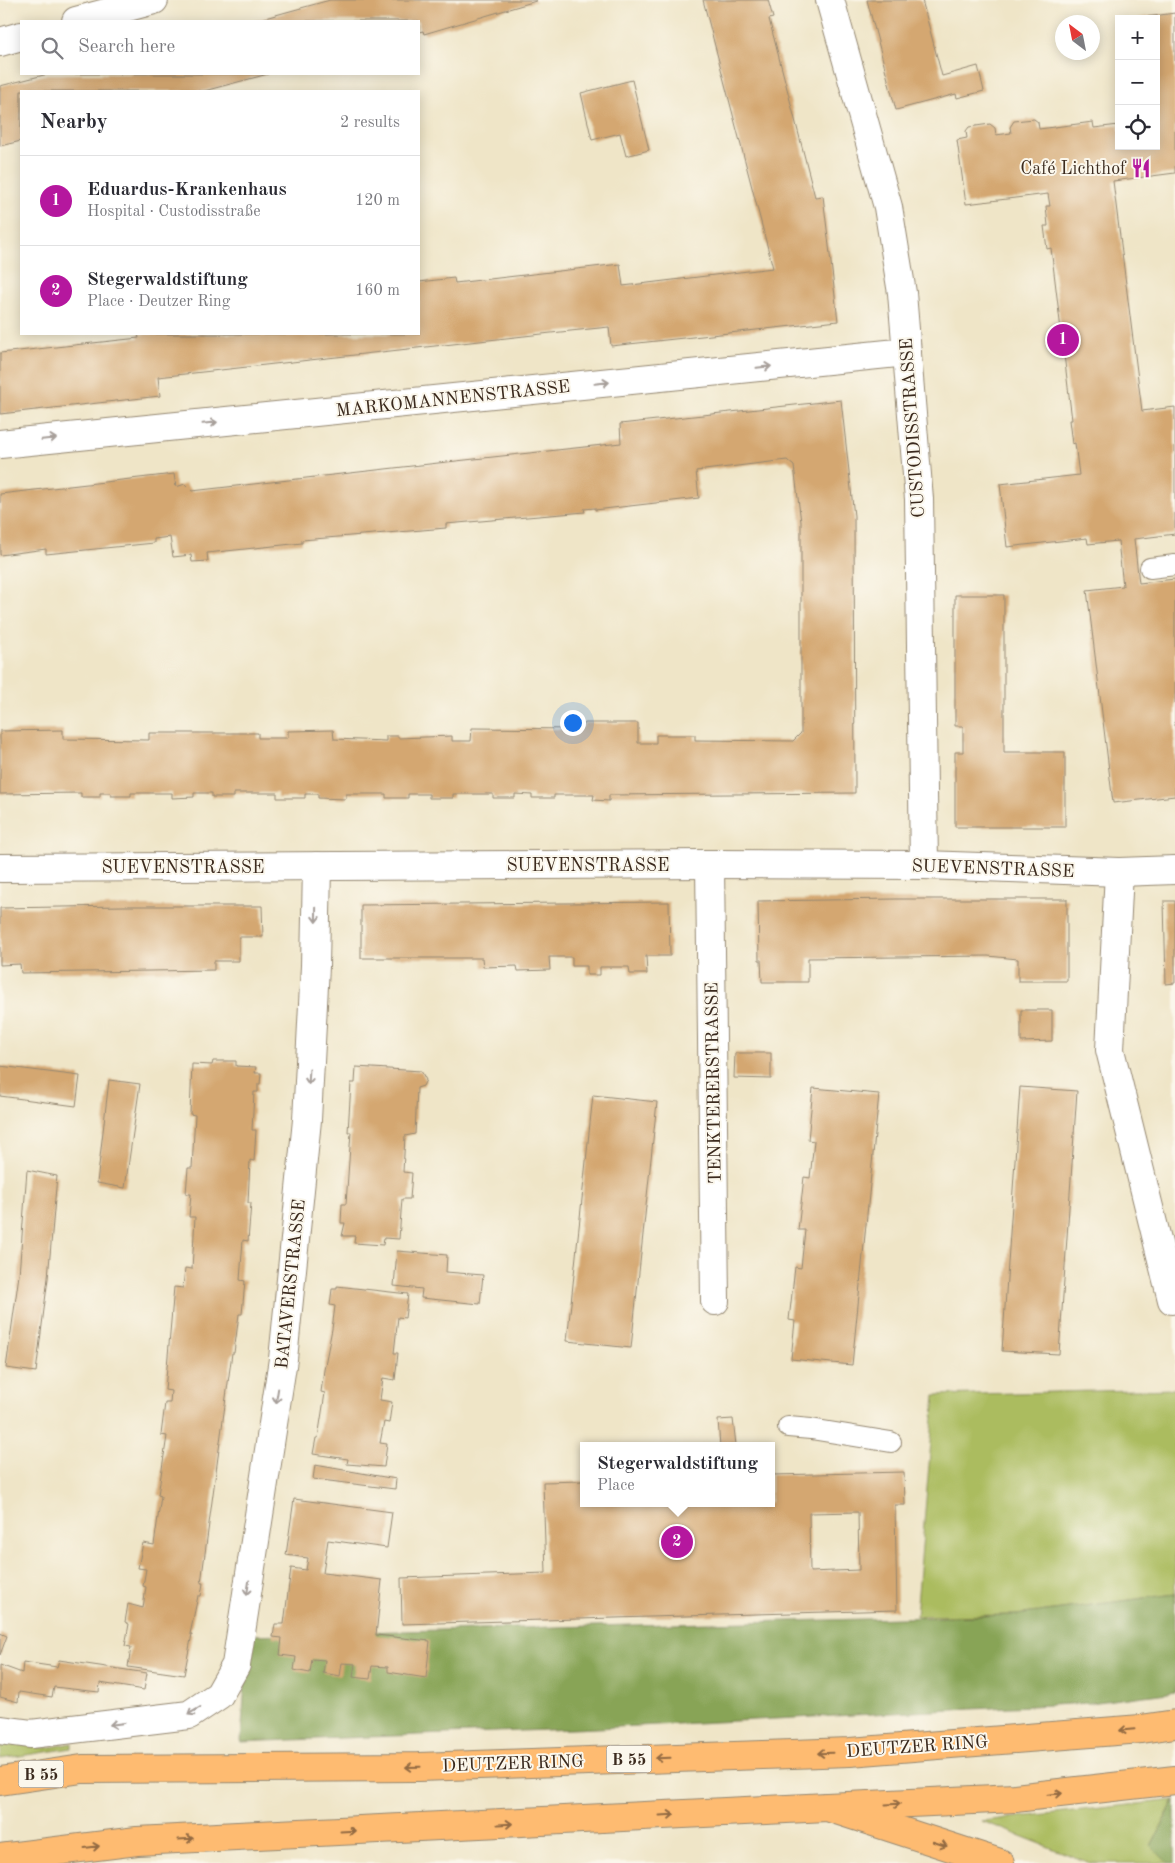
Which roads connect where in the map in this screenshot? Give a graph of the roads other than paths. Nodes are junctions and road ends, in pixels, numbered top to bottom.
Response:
1 (154, 0) edge
2 (830, 0) edge
3 (80, 20) edge
4 (20, 36) edge
5 (0, 42) edge
6 (906, 352) junction
7 (0, 444) edge
8 (1175, 565) edge
9 (1150, 568) dead end
10 (710, 864) junction
11 (924, 865) junction
12 (316, 866) junction
13 (0, 868) edge
14 (1175, 870) edge
15 (1119, 872) junction
16 (1172, 1300) dead end
17 (716, 1301) dead end
18 (788, 1427) dead end
19 (891, 1442) dead end
20 (1175, 1724) edge
21 (0, 1730) edge
22 (1175, 1780) edge
23 (0, 1781) edge
24 (827, 1807) junction
25 (4, 1858) edge
26 (1000, 1863) edge

1 - 3 street
2 - 6 street, CUSTODISSTRASSE
4 - 5 street
7 -> 6 street, MARKOMANNENSTRASSE
6 - 11 street, CUSTODISSTRASSE
8 - 9 lane
10 - 11 street, SUEVENSTRASSE
10 - 12 street, SUEVENSTRASSE
10 - 17 street, TENKTERERSTRASSE
11 - 15 street, SUEVENSTRASSE
12 - 13 street, SUEVENSTRASSE
12 -> 21 street, BATAVERSTRASSE
14 - 15 street, SUEVENSTRASSE
15 - 16 street
18 - 19 lane
20 -> 23 main road, DEUTZER RING / B 55
24 -> 22 main road
25 -> 24 main road
24 -> 26 main road

